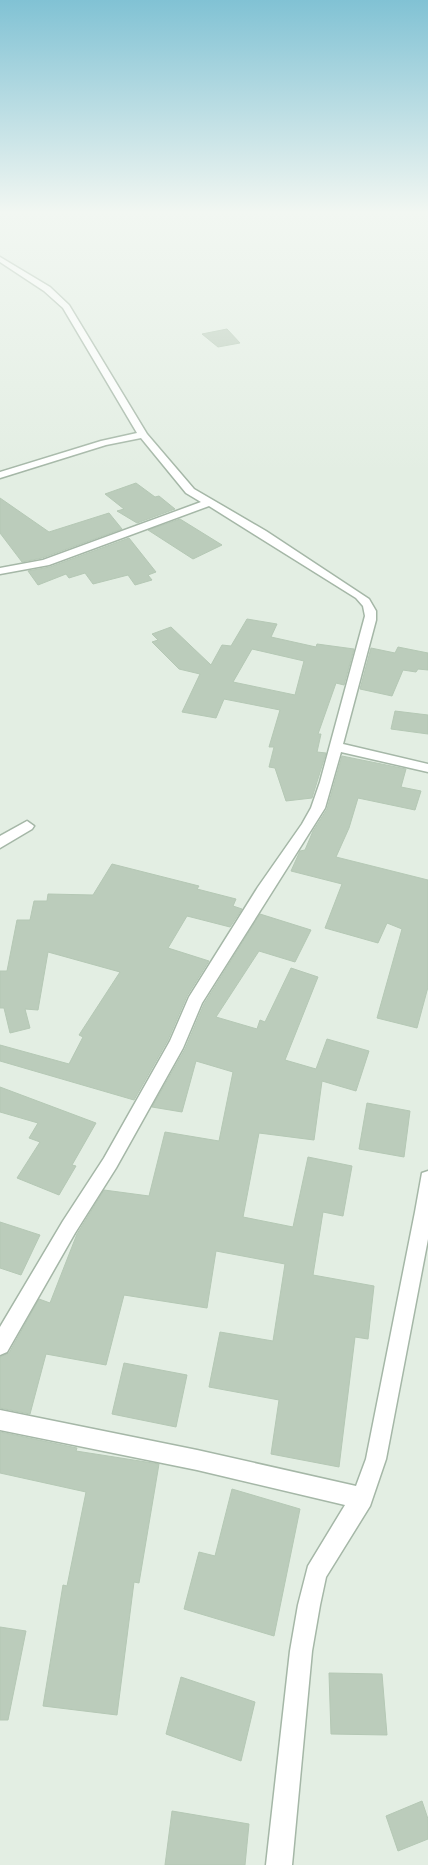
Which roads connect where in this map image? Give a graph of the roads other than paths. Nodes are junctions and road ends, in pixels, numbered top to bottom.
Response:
1 (56, 298) edge
2 (144, 435) junction
3 (0, 475) edge
4 (208, 503) junction
5 (0, 571) edge
6 (335, 747) junction
7 (428, 768) edge
8 (27, 826) dead end
9 (0, 843) edge
10 (428, 1179) edge
11 (0, 1345) edge
12 (0, 1420) edge
13 (362, 1498) junction
14 (279, 1865) edge

1 - 2 street
2 - 3 street
2 - 4 street
4 - 5 street
4 - 6 street
6 - 7 street
6 - 11 street
8 - 9 street
10 - 13 street
12 - 13 street
13 - 14 street

